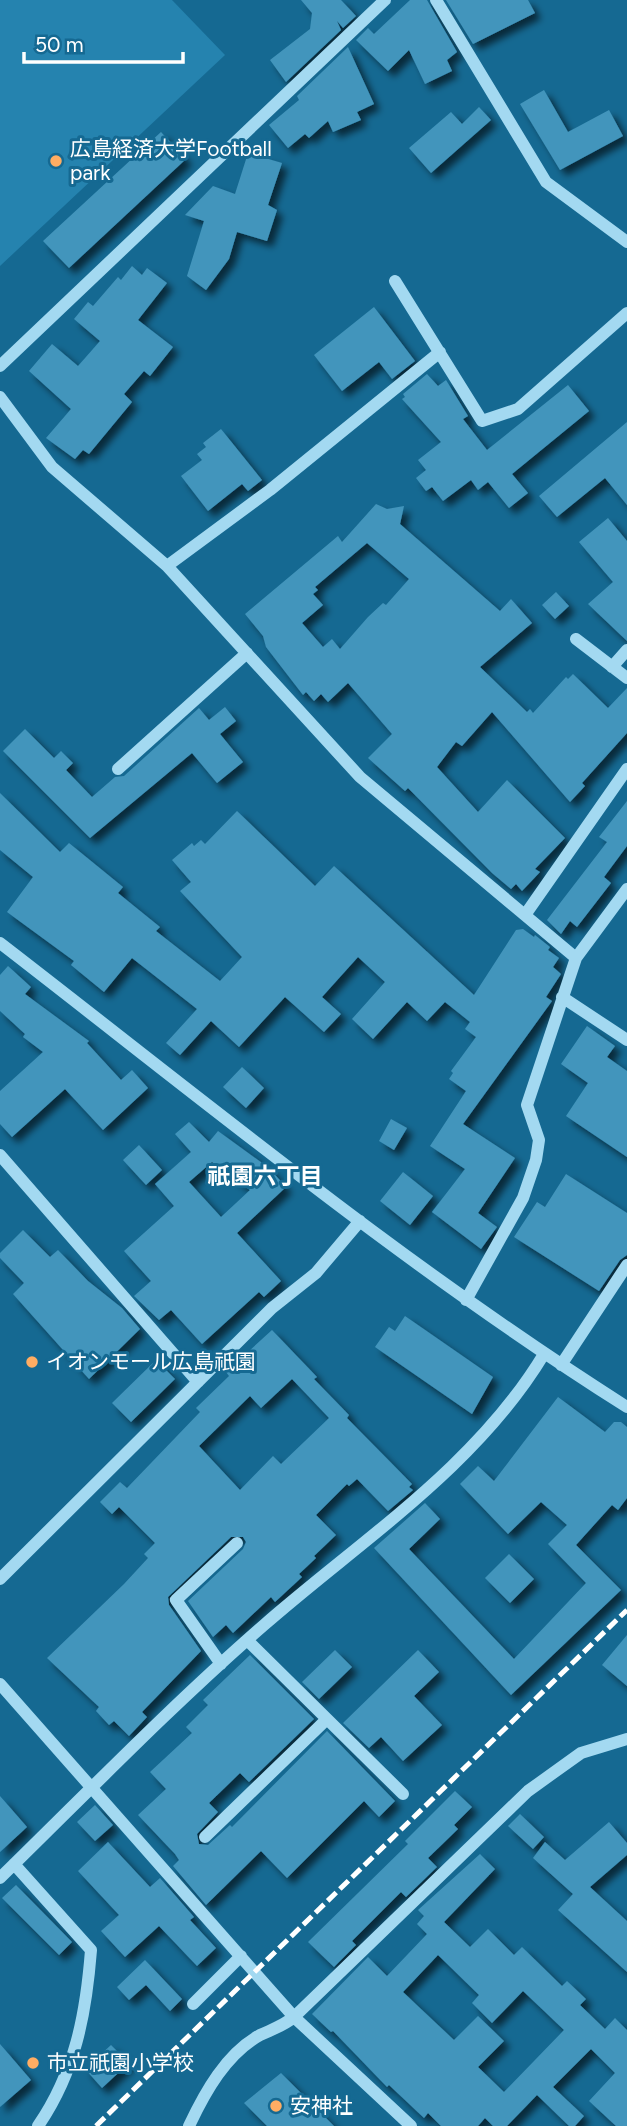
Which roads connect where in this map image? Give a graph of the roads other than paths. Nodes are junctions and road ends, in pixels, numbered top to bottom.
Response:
1 (385, 0) edge
2 (436, 0) edge
3 (627, 242) edge
4 (395, 281) dead end
5 (627, 313) edge
6 (440, 352) junction
7 (0, 366) edge
8 (0, 397) edge
9 (167, 566) junction
10 (576, 639) dead end
11 (627, 650) edge
12 (247, 653) junction
13 (612, 667) junction
14 (627, 678) edge
15 (118, 769) dead end
16 (627, 769) edge
17 (627, 889) edge
18 (525, 915) junction
19 (0, 943) edge
20 (576, 957) junction
21 (562, 998) junction
22 (627, 1040) edge
23 (0, 1155) edge
24 (360, 1221) junction
25 (627, 1265) edge
26 (466, 1300) junction
27 (544, 1354) junction
28 (561, 1365) junction
29 (198, 1382) junction
30 (627, 1407) edge
31 (237, 1543) dead end
32 (0, 1579) edge
33 (247, 1640) junction
34 (220, 1664) junction
35 (0, 1684) edge
36 (327, 1718) junction
37 (627, 1738) edge
38 (93, 1788) junction
39 (403, 1794) dead end
40 (205, 1837) dead end
41 (14, 1864) junction
42 (0, 1878) edge
43 (241, 1956) junction
44 (193, 2004) dead end
45 (294, 2017) junction
46 (38, 2126) edge
47 (190, 2126) edge
48 (411, 2126) edge

1 - 7 street
2 - 3 street
4 - 6 street
5 - 6 street
6 - 9 street
8 - 9 street
9 - 12 street
10 - 13 street
11 - 13 street
12 - 15 street
12 - 18 street
13 - 14 street
16 - 18 street
17 - 20 street
18 - 20 street
19 - 24 street
20 - 21 street
21 - 22 street
21 - 26 street
23 - 29 street
24 - 26 street
24 - 29 street
25 - 28 street
26 - 27 street
27 - 28 street
27 - 33 street
28 - 30 street
29 - 32 street
31 - 34 street
33 - 34 street
33 - 36 street
34 - 38 street
35 - 38 street
36 - 39 street
36 - 40 street
37 - 45 street
38 - 41 street
38 - 43 street
41 - 42 street
41 - 46 street
43 - 44 street
43 - 45 street
45 - 47 street
45 - 48 street

